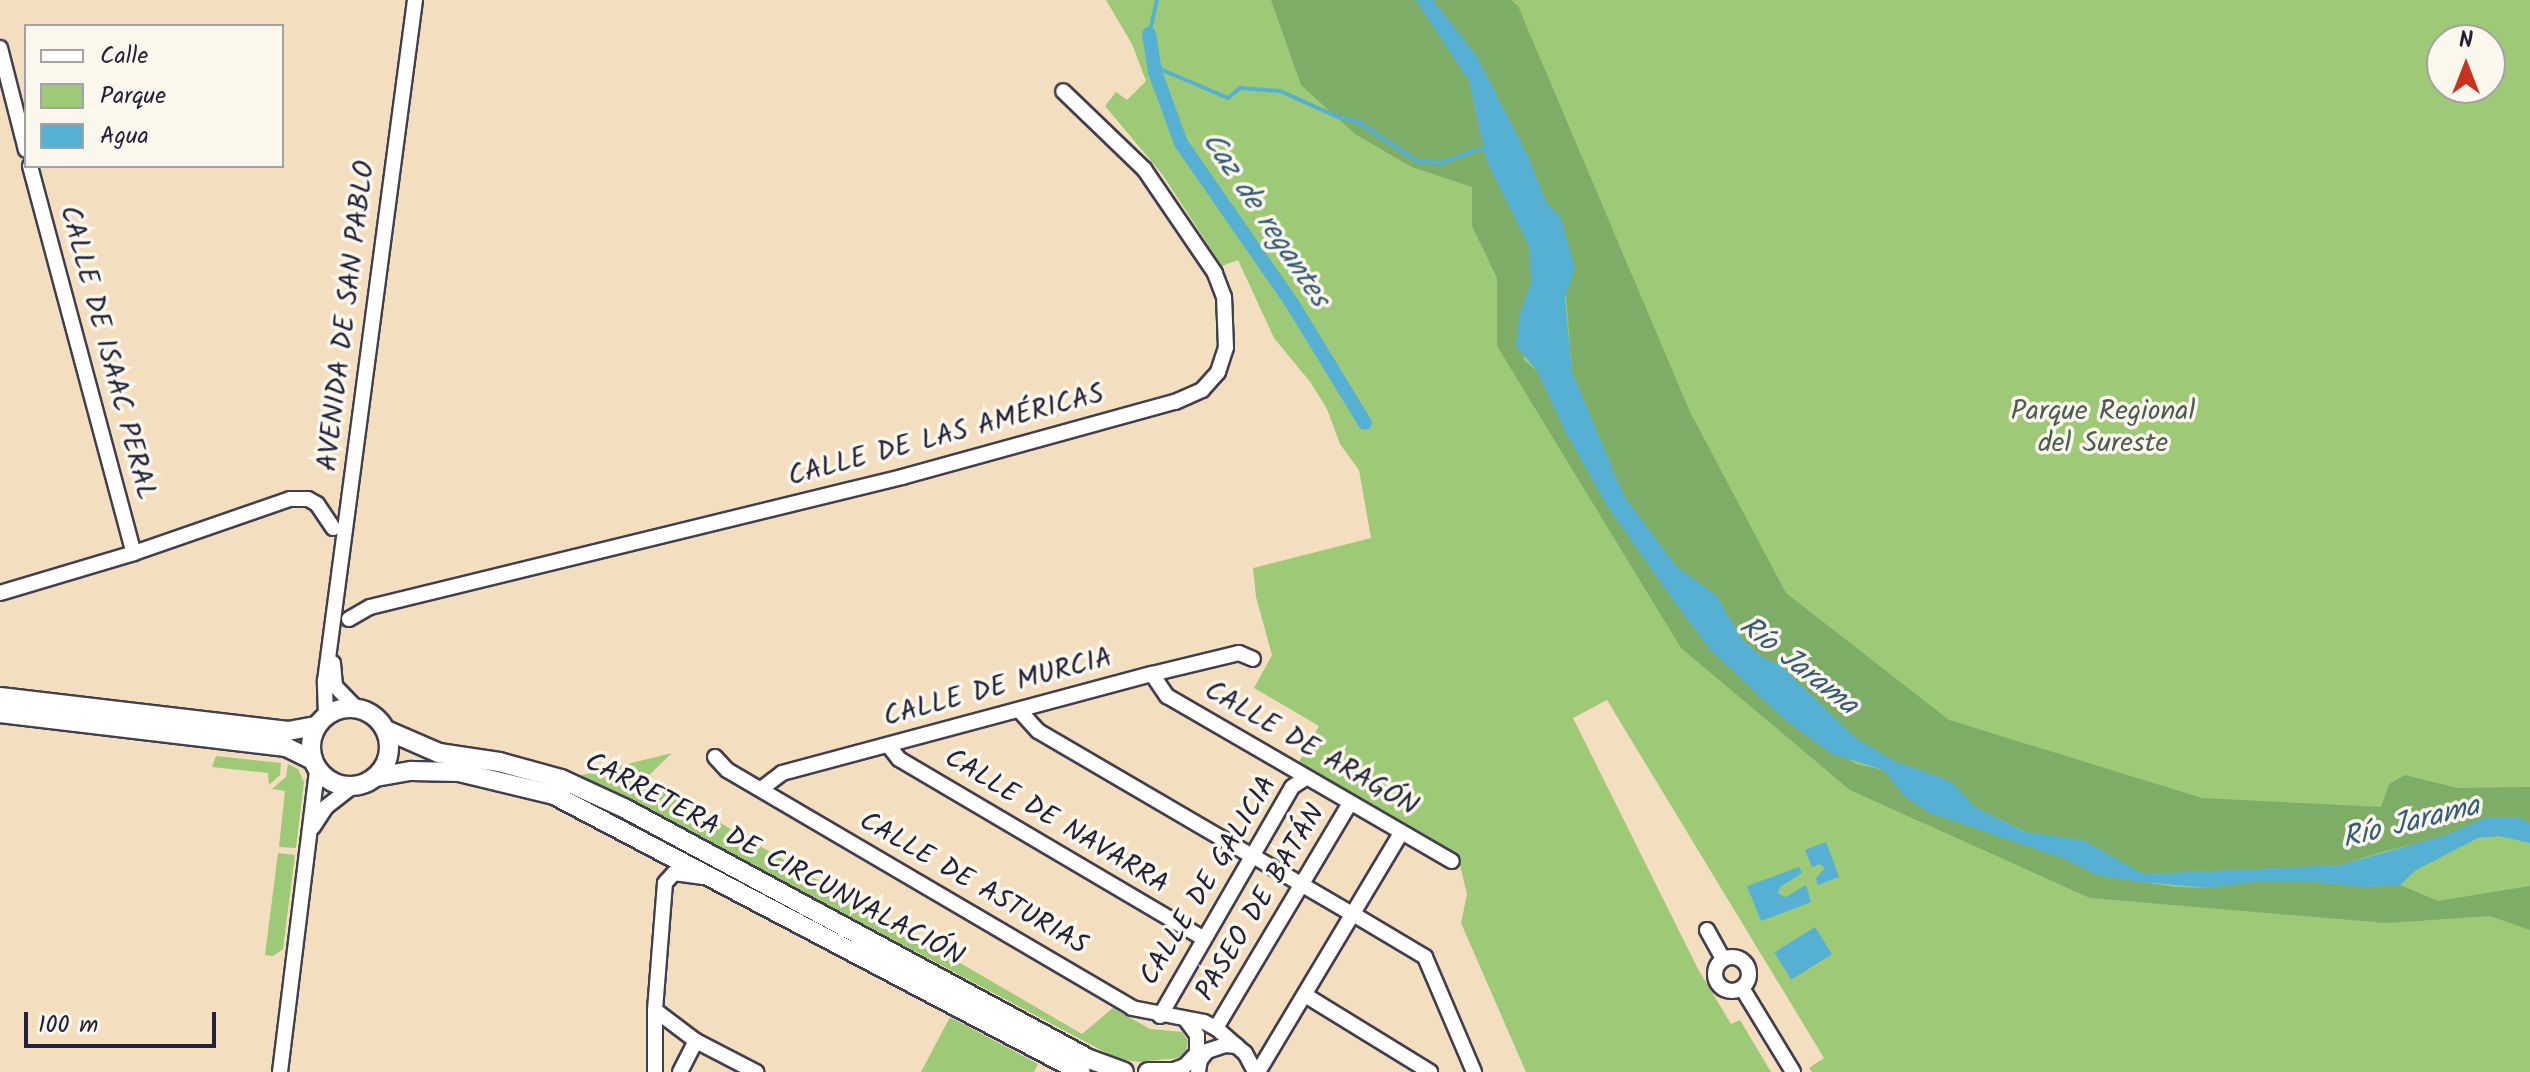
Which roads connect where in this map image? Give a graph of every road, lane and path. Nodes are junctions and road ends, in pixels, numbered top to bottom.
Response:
1 (415, 0) edge
2 (0, 48) edge
3 (1063, 91) dead end
4 (24, 142) edge
5 (31, 168) edge
6 (333, 528) dead end
7 (134, 553) junction
8 (0, 593) edge
9 (349, 619) dead end
10 (333, 639) junction
11 (1253, 659) dead end
12 (1152, 674) junction
13 (0, 697) edge
14 (356, 708) junction
15 (1019, 710) junction
16 (0, 713) edge
17 (321, 721) junction
18 (386, 730) junction
19 (888, 745) junction
20 (715, 757) dead end
21 (315, 764) junction
22 (376, 777) junction
23 (1306, 778) junction
24 (352, 787) junction
25 (761, 789) junction
26 (1350, 803) junction
27 (1401, 833) junction
28 (309, 834) junction
29 (1255, 858) junction
30 (1452, 861) dead end
31 (709, 878) junction
32 (1302, 885) junction
33 (1350, 913) junction
34 (1707, 930) dead end
35 (1203, 938) junction
36 (1723, 959) junction
37 (1742, 988) junction
38 (1305, 995) junction
39 (655, 1010) junction
40 (1160, 1016) junction
41 (1186, 1020) junction
42 (1216, 1028) junction
43 (655, 1037) junction
44 (696, 1041) junction
45 (1237, 1046) junction
46 (1173, 1071) edge
47 (280, 1072) edge
48 (655, 1072) edge
49 (680, 1072) edge
50 (756, 1072) edge
51 (1081, 1072) edge
52 (1124, 1072) edge
53 (1148, 1072) edge
54 (1198, 1072) edge
55 (1257, 1072) edge
56 (1430, 1072) edge
57 (1474, 1072) edge
58 (1793, 1072) edge

1 - 10 street, AVENIDA DE SAN PABLO
2 - 4 street
3 - 9 street, CALLE DE LAS AMÉRICAS
5 - 7 street, CALLE DE ISAAC PERAL
6 - 7 street
7 - 8 street
10 - 14 street, AVENIDA DE SAN PABLO
10 - 17 street, AVENIDA DE SAN PABLO
11 - 12 street, CALLE DE MURCIA
12 - 15 street, CALLE DE MURCIA
12 - 23 street, CALLE DE ARAGÓN
13 - 17 main road
14 - 17 main road
14 - 18 main road
15 - 19 street, CALLE DE MURCIA
15 - 29 street
16 - 21 main road
17 - 21 main road
18 - 22 main road
18 - 52 main road, CARRETERA DE CIRCUNVALACIÓN
19 - 25 street, CALLE DE MURCIA
19 - 35 street, CALLE DE NAVARRA
20 - 25 street, CALLE DE ASTURIAS
21 - 24 main road
21 - 28 street
22 - 24 main road
22 - 31 main road, CARRETERA DE CIRCUNVALACIÓN
23 - 26 street, CALLE DE ARAGÓN
23 - 29 street, CALLE DE GALICIA
24 - 28 street
25 - 40 street, CALLE DE ASTURIAS
26 - 27 street, CALLE DE ARAGÓN
26 - 32 street, PASEO DE BATÁN
27 - 30 street, CALLE DE ARAGÓN
27 - 33 street
28 - 47 street
29 - 32 street
29 - 35 street, CALLE DE GALICIA
31 - 39 street
31 - 51 main road, CARRETERA DE CIRCUNVALACIÓN
32 - 33 street
32 - 42 street, PASEO DE BATÁN
33 - 38 street
33 - 57 street
34 - 36 street
35 - 40 street, CALLE DE GALICIA
36 - 37 street
36 - 37 street
37 - 58 street
38 - 55 street
38 - 56 street
39 - 43 street
39 - 44 street
40 - 41 street, CALLE DE ASTURIAS
41 - 42 street, CALLE DE ASTURIAS
41 - 46 street, PASEO DE BATÁN
42 - 45 street
43 - 44 street
43 - 48 street
44 - 49 street
44 - 50 street
45 - 54 street, PASEO DE BATÁN
45 - 55 street
46 - 53 main road

